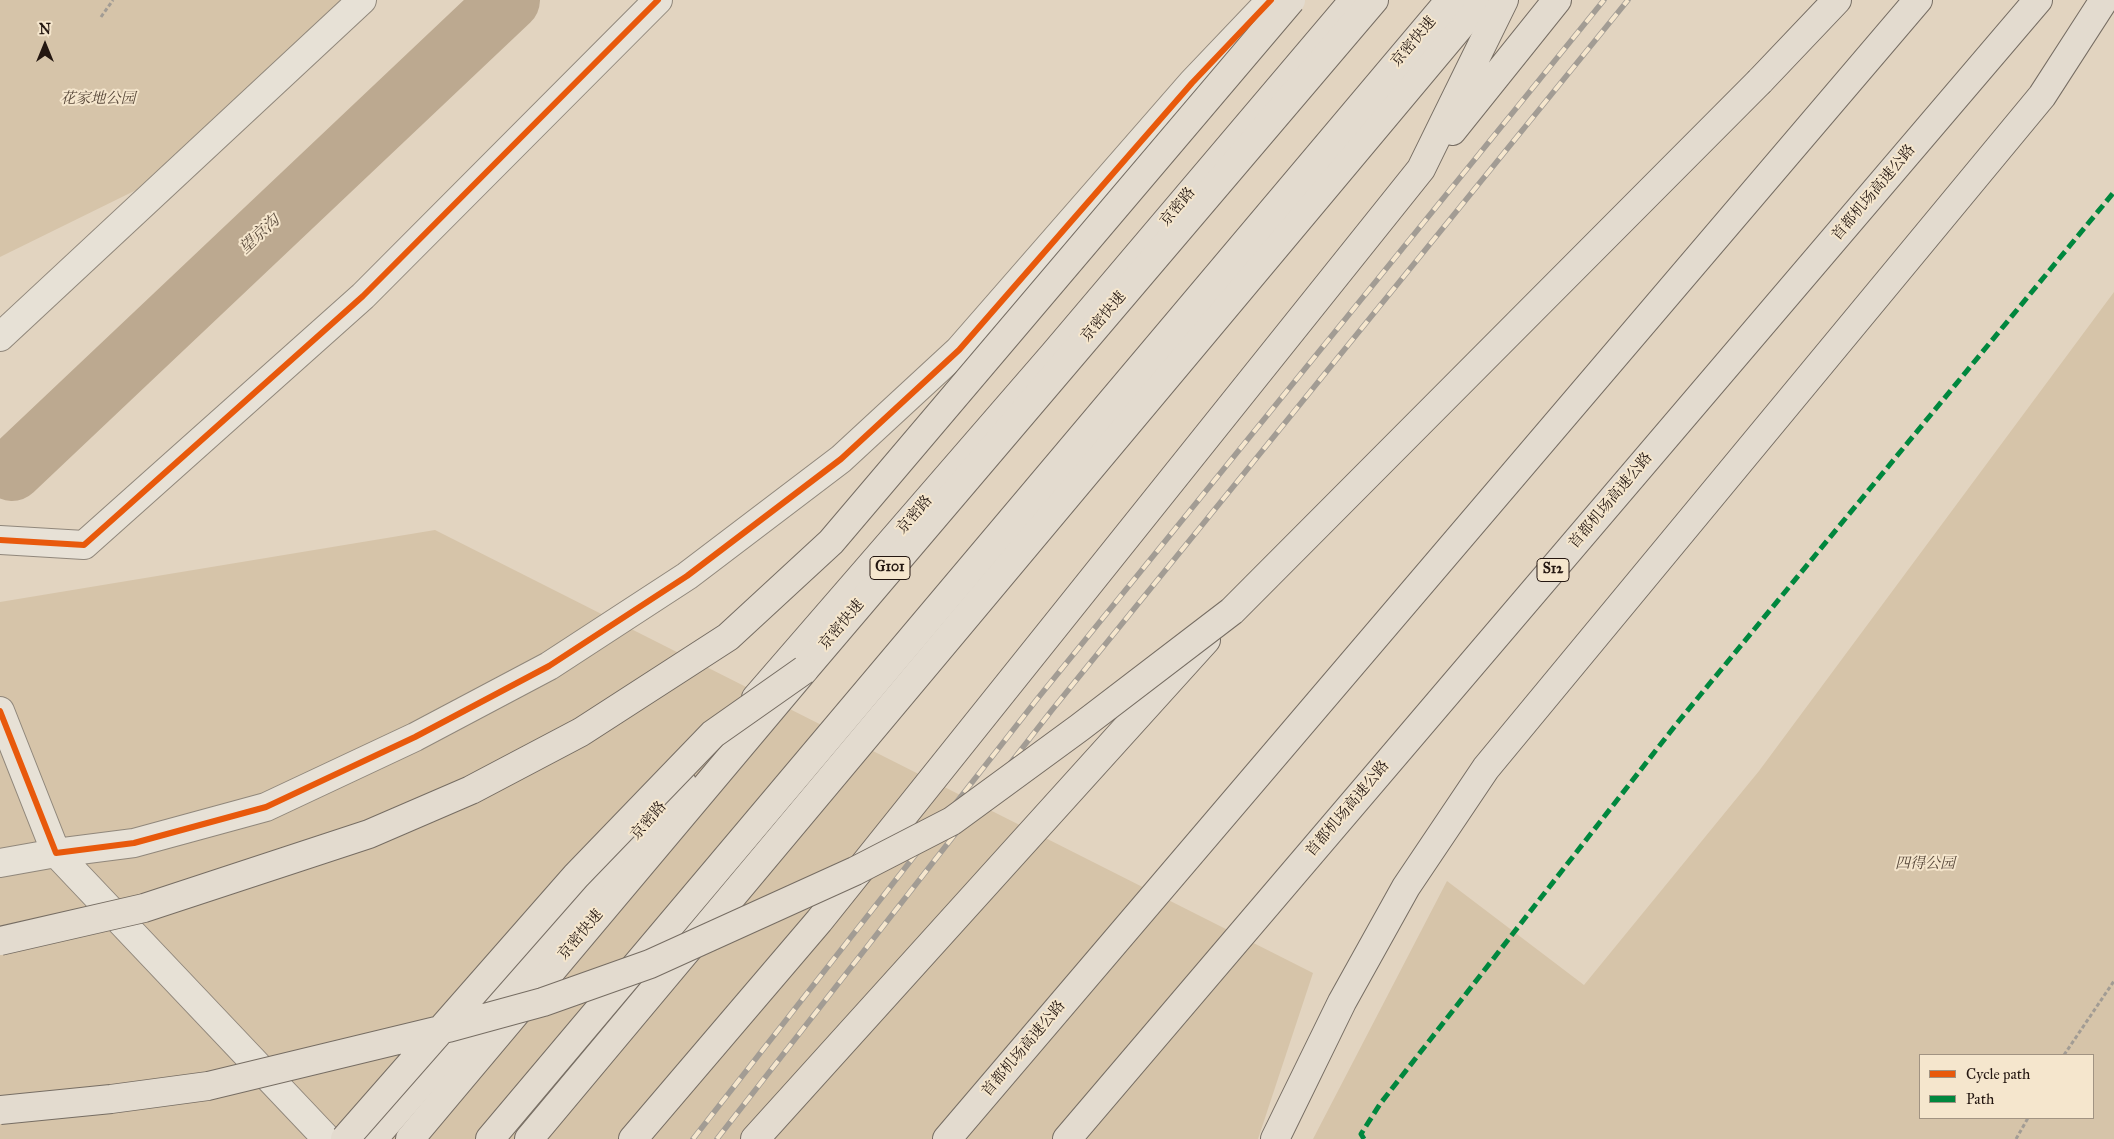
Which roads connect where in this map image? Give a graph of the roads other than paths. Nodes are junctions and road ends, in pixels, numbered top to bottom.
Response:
1 (362, 0) edge
2 (658, 0) edge
3 (1271, 0) edge
4 (1291, 0) edge
5 (1354, 0) edge
6 (1374, 0) edge
7 (1450, 0) edge
8 (1482, 0) edge
9 (1504, 0) edge
10 (1557, 0) edge
11 (1837, 0) edge
12 (1918, 0) edge
13 (2038, 0) edge
14 (2104, 0) edge
15 (1421, 169) junction
16 (0, 337) edge
17 (0, 540) edge
18 (1232, 611) junction
19 (804, 670) junction
20 (0, 711) edge
21 (56, 853) junction
22 (0, 863) edge
23 (0, 941) edge
24 (0, 1110) edge
25 (327, 1139) edge
26 (345, 1139) edge
27 (374, 1139) edge
28 (410, 1139) edge
29 (490, 1139) edge
30 (529, 1139) edge
31 (633, 1139) edge
32 (755, 1139) edge
33 (947, 1139) edge
34 (1067, 1139) edge
35 (1275, 1139) edge

1 - 16 street
2 - 17 street
3 - 21 street
4 - 23 main road, bridge
5 - 27 main road, 京密路 / G101
6 - 19 main road, 京密快速 / G101
7 - 29 main road, 京密快速, bridge
8 - 30 main road
9 - 15 main road
10 - 15 main road
11 - 18 main road, bridge
12 - 33 main road, 首都机场高速公路
13 - 34 main road, 首都机场高速公路 / S12
14 - 35 main road
15 - 31 main road
18 - 24 main road, bridge
18 - 32 main road, bridge
19 - 26 main road, bridge
19 - 28 main road, 京密快速 / G101, bridge
20 - 21 street
21 - 22 street
21 - 25 street

